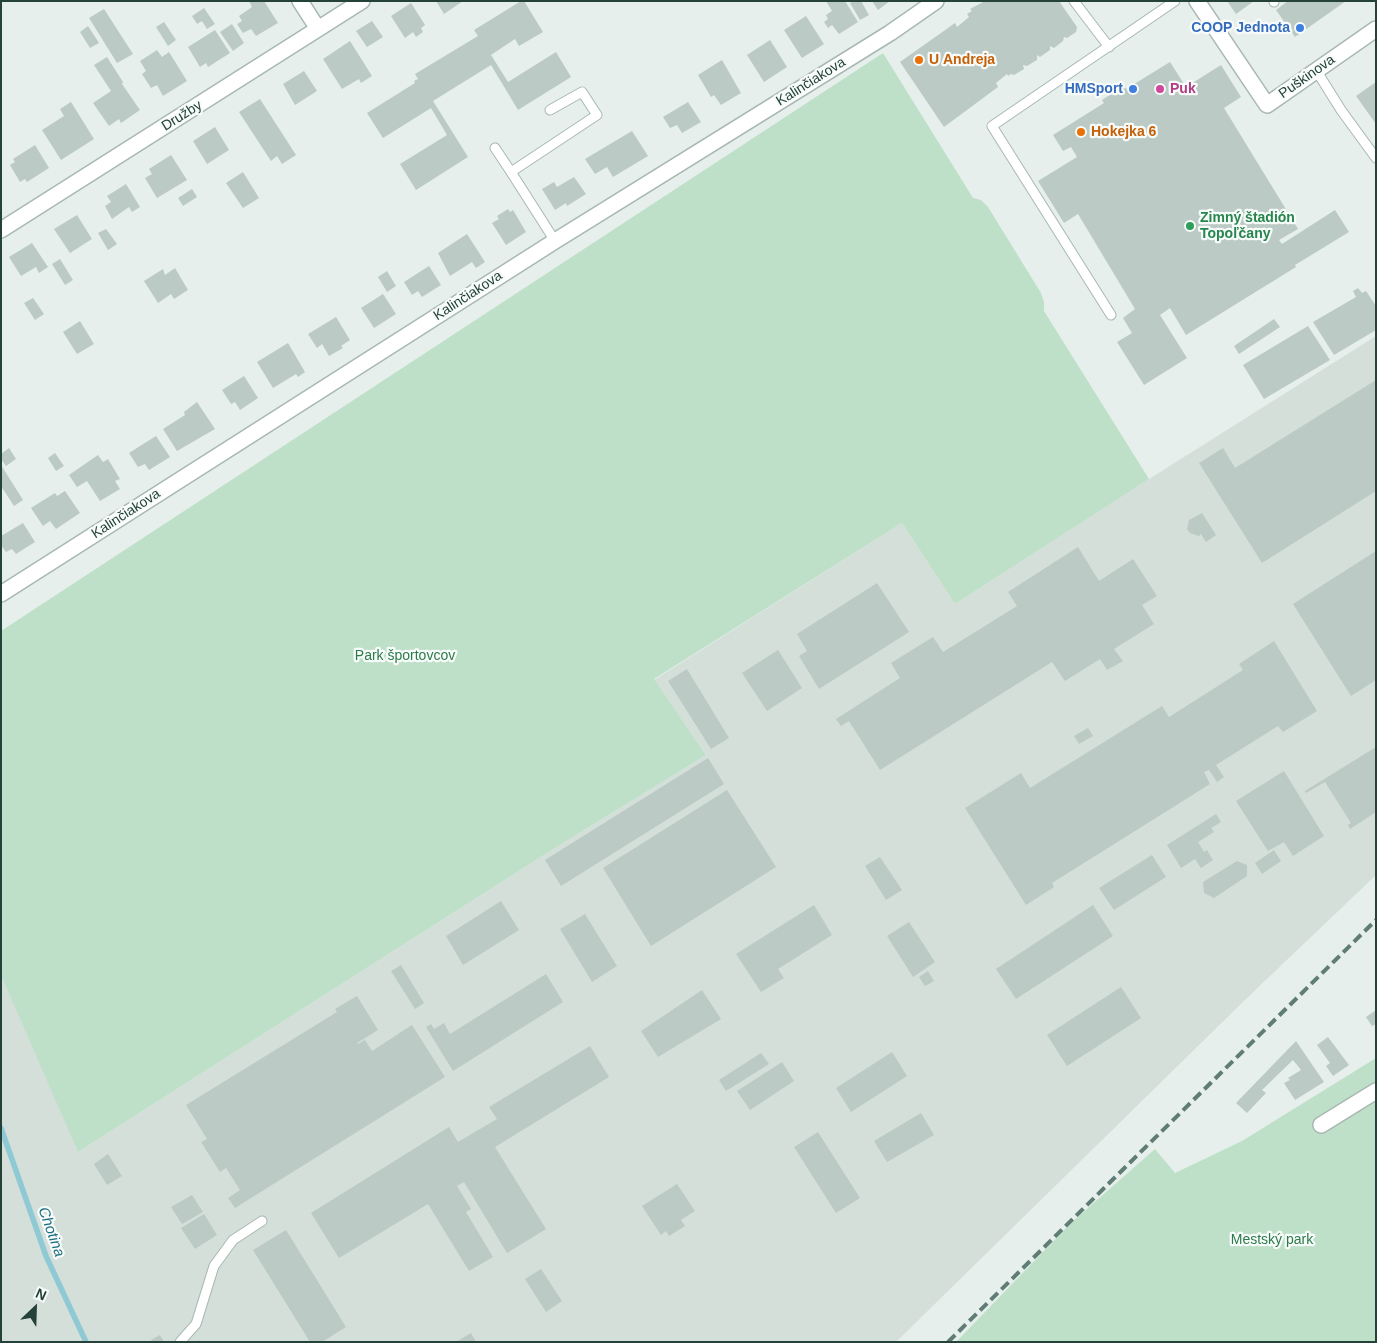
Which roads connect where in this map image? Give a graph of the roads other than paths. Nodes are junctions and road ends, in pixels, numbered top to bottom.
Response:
1 (300, 1) edge
2 (362, 1) edge
3 (936, 1) edge
4 (1074, 1) edge
5 (1175, 1) edge
6 (1197, 1) edge
7 (1376, 28) edge
8 (318, 29) junction
9 (1108, 47) junction
10 (1316, 70) junction
11 (550, 110) dead end
12 (495, 148) dead end
13 (1375, 157) edge
14 (511, 172) junction
15 (1, 230) edge
16 (555, 241) junction
17 (1111, 315) dead end
18 (1, 594) edge
19 (1376, 1092) edge
20 (1321, 1125) dead end
21 (262, 1221) dead end
22 (180, 1342) edge

1 - 8 street
2 - 8 street, Družby
3 - 16 street, Kalinčiakova
4 - 9 lane
5 - 9 lane
6 - 10 street, Puškinova
7 - 10 street, Puškinova
8 - 15 street, Družby
9 - 17 lane
10 - 13 lane
11 - 14 lane
12 - 14 lane
14 - 16 lane
16 - 18 street, Kalinčiakova
19 - 20 street
21 - 22 lane

